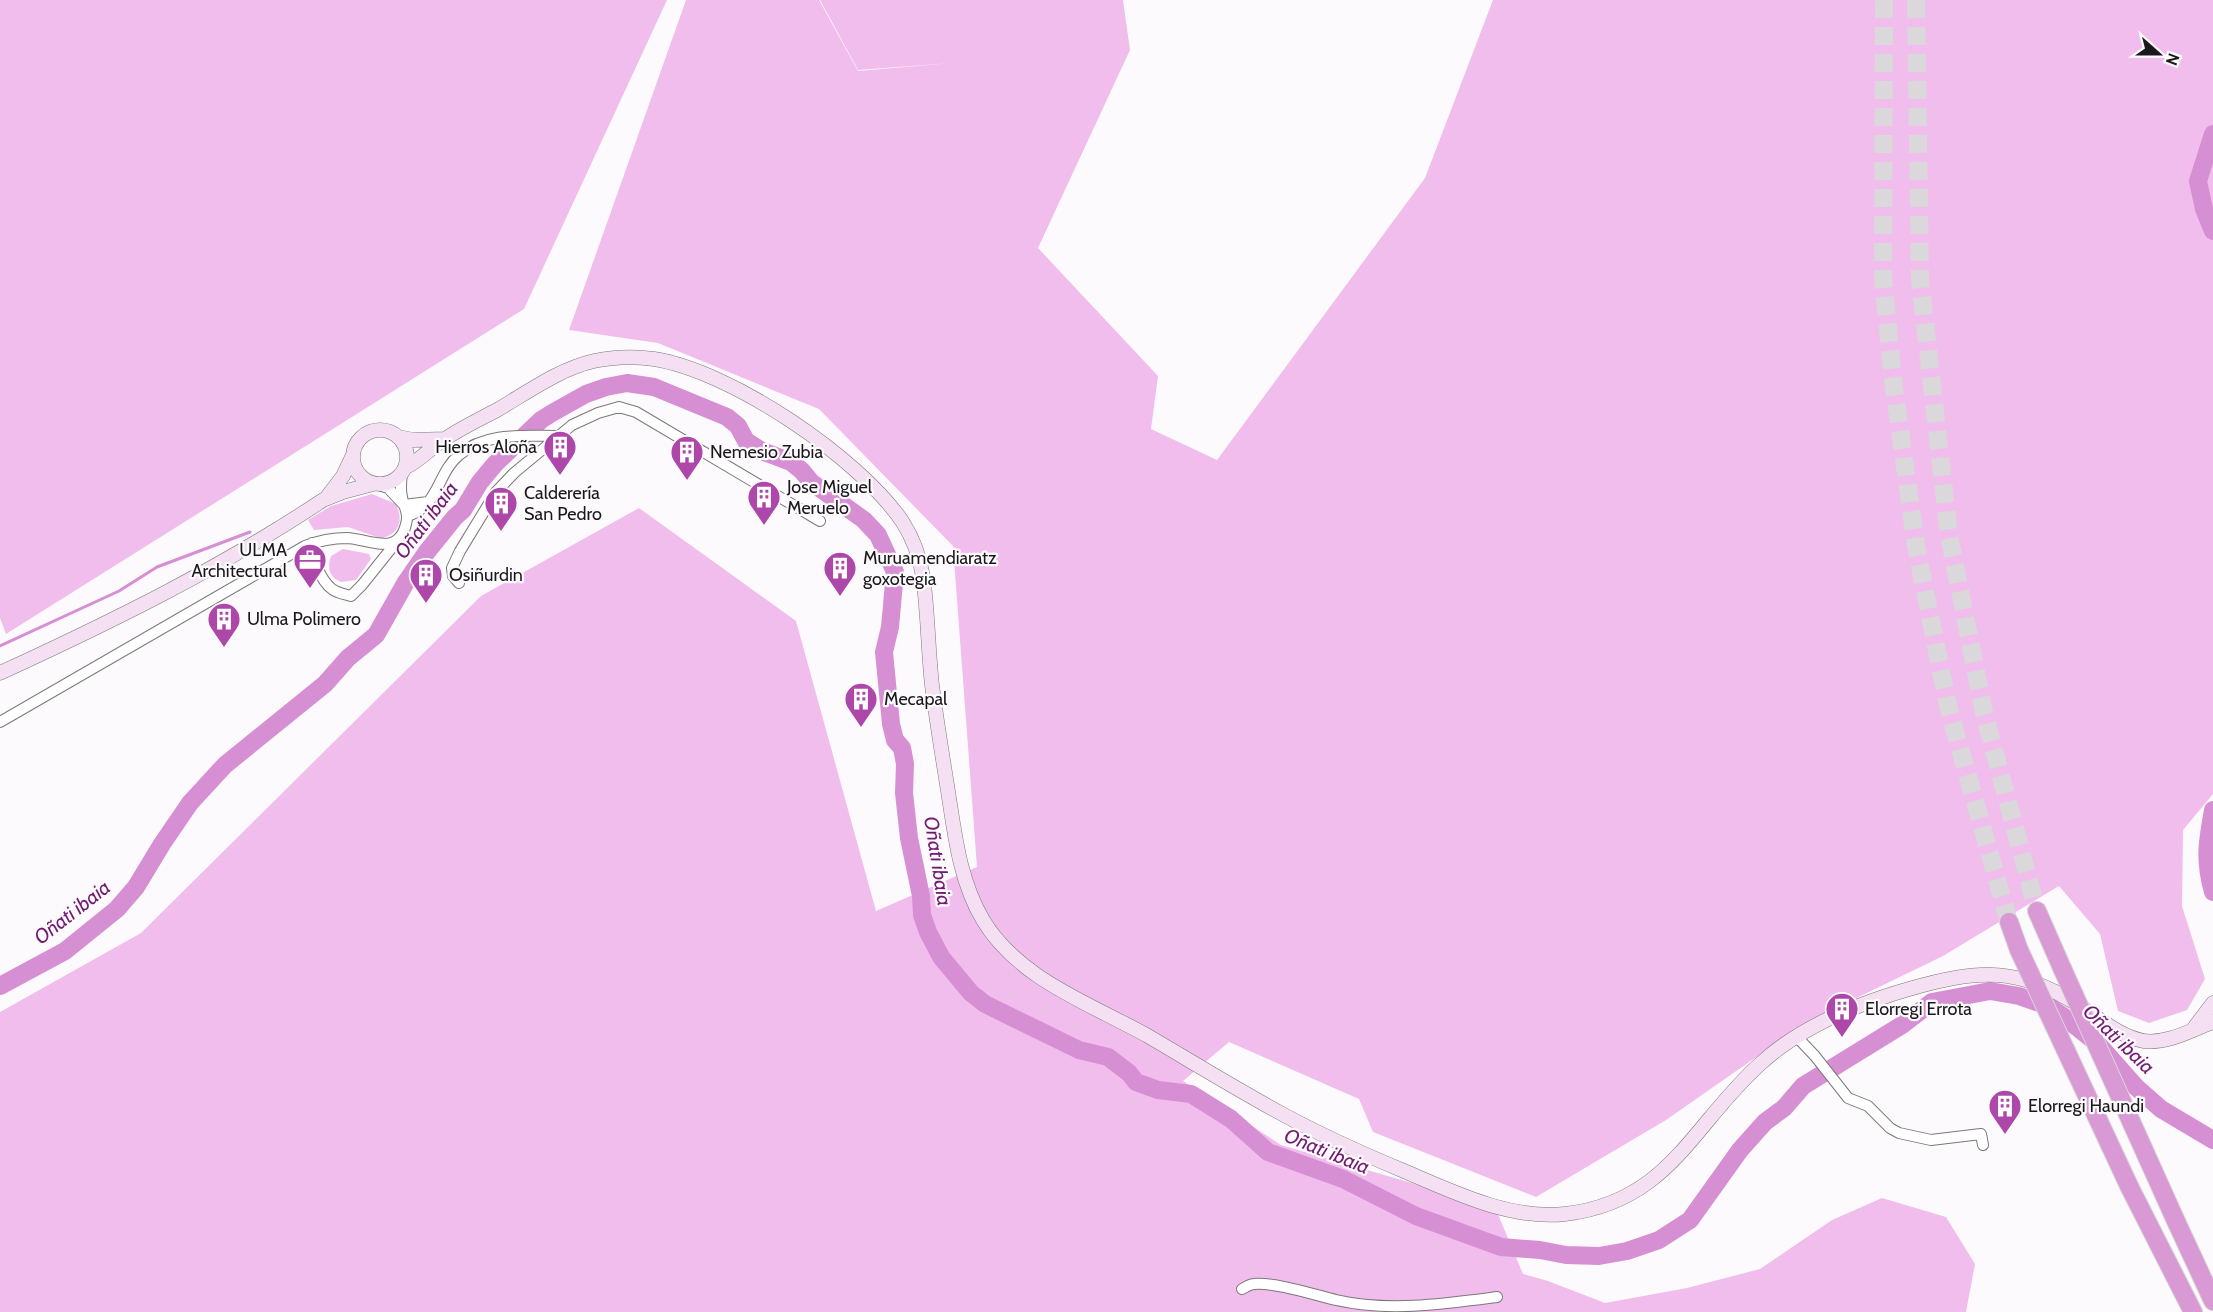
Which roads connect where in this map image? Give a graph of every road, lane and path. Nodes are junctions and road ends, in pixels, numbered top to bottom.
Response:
1 (556, 436) junction
2 (398, 437) junction
3 (444, 439) junction
4 (353, 454) junction
5 (404, 470) junction
6 (376, 484) junction
7 (323, 500) junction
8 (428, 502) junction
9 (404, 505) junction
10 (408, 516) junction
11 (820, 521) dead end
12 (400, 537) junction
13 (312, 543) junction
14 (459, 583) dead end
15 (0, 673) edge
16 (0, 722) edge
17 (2037, 911) tunnel mouth
18 (2009, 922) tunnel mouth
19 (2213, 1003) edge
20 (2213, 1022) edge
21 (2194, 1029) junction
22 (1796, 1036) junction
23 (1983, 1145) dead end
24 (1242, 1289) dead end
25 (1497, 1297) dead end
26 (2213, 1301) edge
27 (2193, 1312) edge

1 - 8 street
1 - 11 street
1 - 14 street
2 - 3 main road
2 - 4 main road
2 - 5 main road
3 - 5 main road
3 - 22 main road
4 - 6 main road
4 - 7 main road
5 - 6 main road
5 - 9 street
6 - 7 main road
6 - 9 street
7 - 15 main road
8 - 9 street
8 - 10 street
9 - 10 street
10 - 12 street
12 - 13 street
12 - 13 street
13 - 16 street
17 - 26 highway, bridge
18 - 27 highway, bridge
19 - 21 main road
20 - 21 main road
21 - 22 main road
22 - 23 street
24 - 25 street

